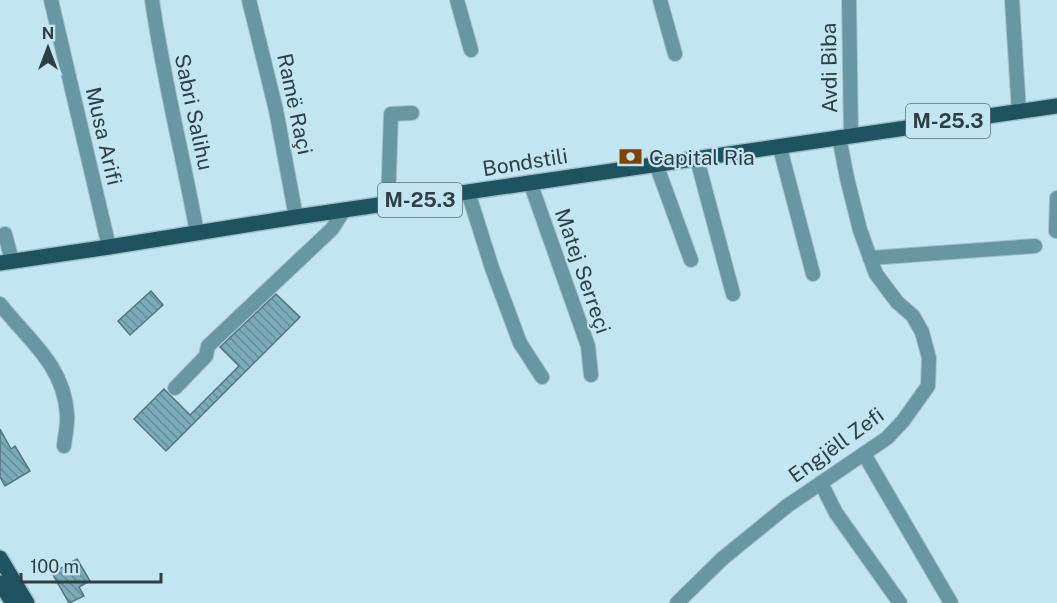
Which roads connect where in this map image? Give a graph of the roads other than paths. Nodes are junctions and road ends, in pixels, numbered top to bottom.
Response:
1 (51, 0) edge
2 (152, 0) edge
3 (249, 0) edge
4 (457, 0) edge
5 (660, 0) edge
6 (849, 0) edge
7 (1012, 0) edge
8 (471, 50) dead end
9 (675, 54) dead end
10 (1057, 106) edge
11 (1019, 112) junction
12 (412, 113) dead end
13 (845, 136) junction
14 (780, 148) junction
15 (697, 159) junction
16 (656, 164) junction
17 (530, 182) junction
18 (468, 192) junction
19 (1057, 198) edge
20 (388, 204) junction
21 (344, 210) junction
22 (296, 217) junction
23 (1056, 231) edge
24 (197, 233) junction
25 (5, 234) dead end
26 (1035, 246) dead end
27 (109, 248) junction
28 (870, 258) junction
29 (691, 260) dead end
30 (4, 261) edge
31 (813, 274) dead end
32 (733, 294) dead end
33 (0, 304) edge
34 (591, 375) dead end
35 (542, 377) dead end
36 (175, 388) dead end
37 (64, 446) dead end
38 (864, 454) junction
39 (822, 483) junction
40 (0, 558) edge
41 (0, 583) edge
42 (679, 602) edge
43 (13, 603) edge
44 (27, 603) edge
45 (900, 603) edge
46 (951, 603) edge

1 - 27 street, Musa Arifi
2 - 24 street, Sabri Salihu
3 - 22 street, Ramë Raçi
4 - 8 street
5 - 9 street
6 - 13 street, Avdi Biba
7 - 11 street
10 - 11 main road, Bondstili / M-25.3
11 - 13 main road, Bondstili / M-25.3
12 - 20 street
13 - 14 main road, Bondstili / M-25.3
13 - 28 street, Engjëll Zefi
14 - 15 main road, Bondstili / M-25.3
14 - 31 street
15 - 16 main road, Bondstili / M-25.3
15 - 32 street
16 - 17 main road, Bondstili / M-25.3
16 - 29 street
17 - 18 main road, Bondstili / M-25.3
17 - 34 street, Matej Serreçi
18 - 20 main road, Bondstili / M-25.3
18 - 35 street
19 - 23 street
20 - 21 main road, Bondstili / M-25.3
21 - 22 main road, Bondstili / M-25.3
21 - 36 street
22 - 24 main road, Bondstili / M-25.3
24 - 27 main road, Bondstili / M-25.3
25 - 30 street
26 - 28 street
27 - 30 main road, Bondstili / M-25.3
28 - 38 street, Engjëll Zefi
33 - 37 street
38 - 39 street, Engjëll Zefi
38 - 46 street
39 - 42 street, Engjëll Zefi
39 - 45 street
40 - 44 main road
41 - 43 main road

